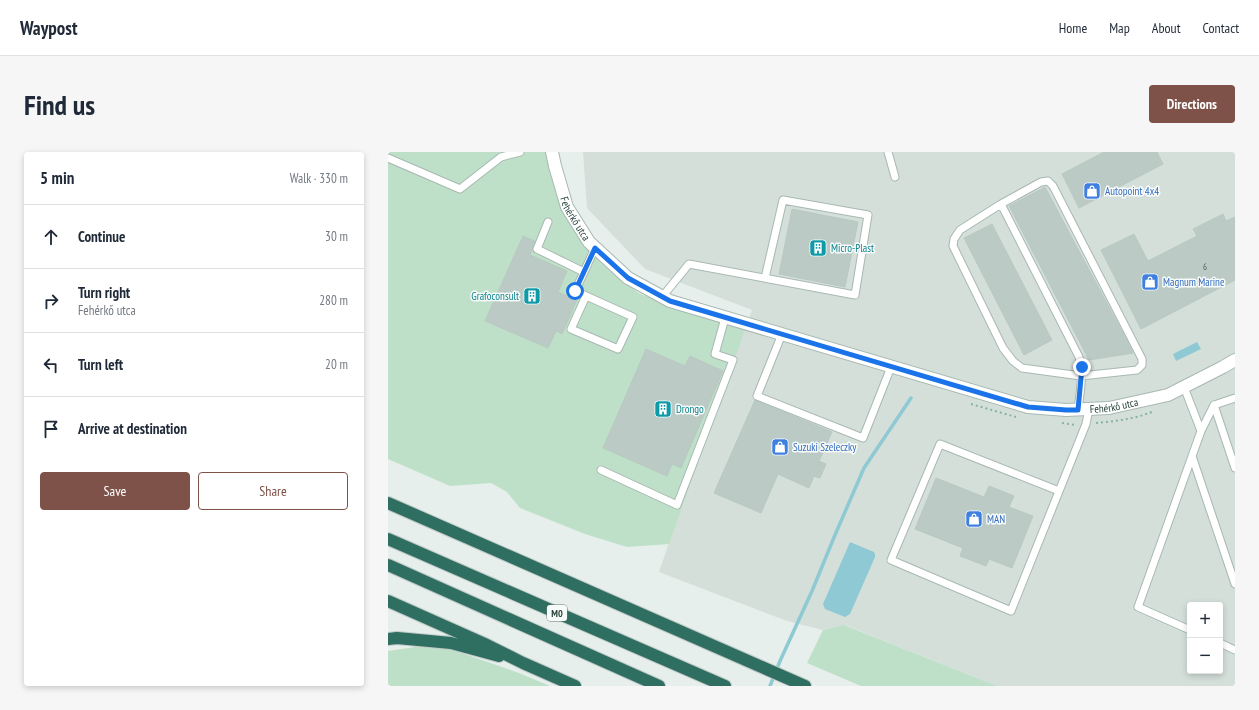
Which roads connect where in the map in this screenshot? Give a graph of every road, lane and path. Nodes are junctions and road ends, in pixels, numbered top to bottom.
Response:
1 (520, 152) edge
2 (552, 152) edge
3 (888, 152) edge
4 (501, 155) edge
5 (388, 158) edge
6 (895, 177) dead end
7 (1001, 204) junction
8 (548, 222) dead end
9 (595, 248) junction
10 (584, 272) junction
11 (765, 278) junction
12 (586, 296) junction
13 (662, 297) junction
14 (725, 318) junction
15 (782, 334) junction
16 (1235, 360) edge
17 (891, 367) junction
18 (1081, 376) junction
19 (1184, 387) junction
20 (1235, 398) edge
21 (1214, 405) junction
22 (1084, 410) junction
23 (1200, 431) junction
24 (1192, 456) junction
25 (1235, 468) edge
26 (601, 470) dead end
27 (1059, 491) junction
28 (388, 503) edge
29 (388, 539) edge
30 (388, 565) edge
31 (1235, 584) edge
32 (388, 601) edge
33 (1187, 629) edge
34 (388, 639) edge
35 (1223, 644) edge
36 (1235, 650) edge
37 (523, 663) junction
38 (575, 686) edge
39 (659, 686) edge
40 (725, 686) edge
41 (805, 686) edge

1 - 4 lane
2 - 9 street, Fehérkő utca
3 - 6 lane
4 - 5 lane
7 - 18 lane
7 - 18 lane
7 - 18 lane
8 - 10 lane
9 - 10 lane
9 - 13 street, Fehérkő utca
10 - 12 lane
11 - 11 lane
11 - 13 lane
12 - 12 lane
13 - 14 street, Fehérkő utca
14 - 15 street, Fehérkő utca
14 - 26 lane
15 - 17 street, Fehérkő utca
15 - 17 lane
16 - 19 street, Fehérkő utca
17 - 22 street, Fehérkő utca
18 - 22 lane
19 - 22 street, Fehérkő utca
19 - 23 lane
20 - 21 lane
21 - 23 lane
21 - 25 lane
22 - 27 lane
23 - 24 lane
24 - 31 lane
24 - 33 lane
27 - 27 lane
28 - 41 highway
29 - 40 highway, M0
30 - 39 highway, M0
32 - 37 highway
34 - 37 highway
35 - 36 lane
37 - 38 highway

